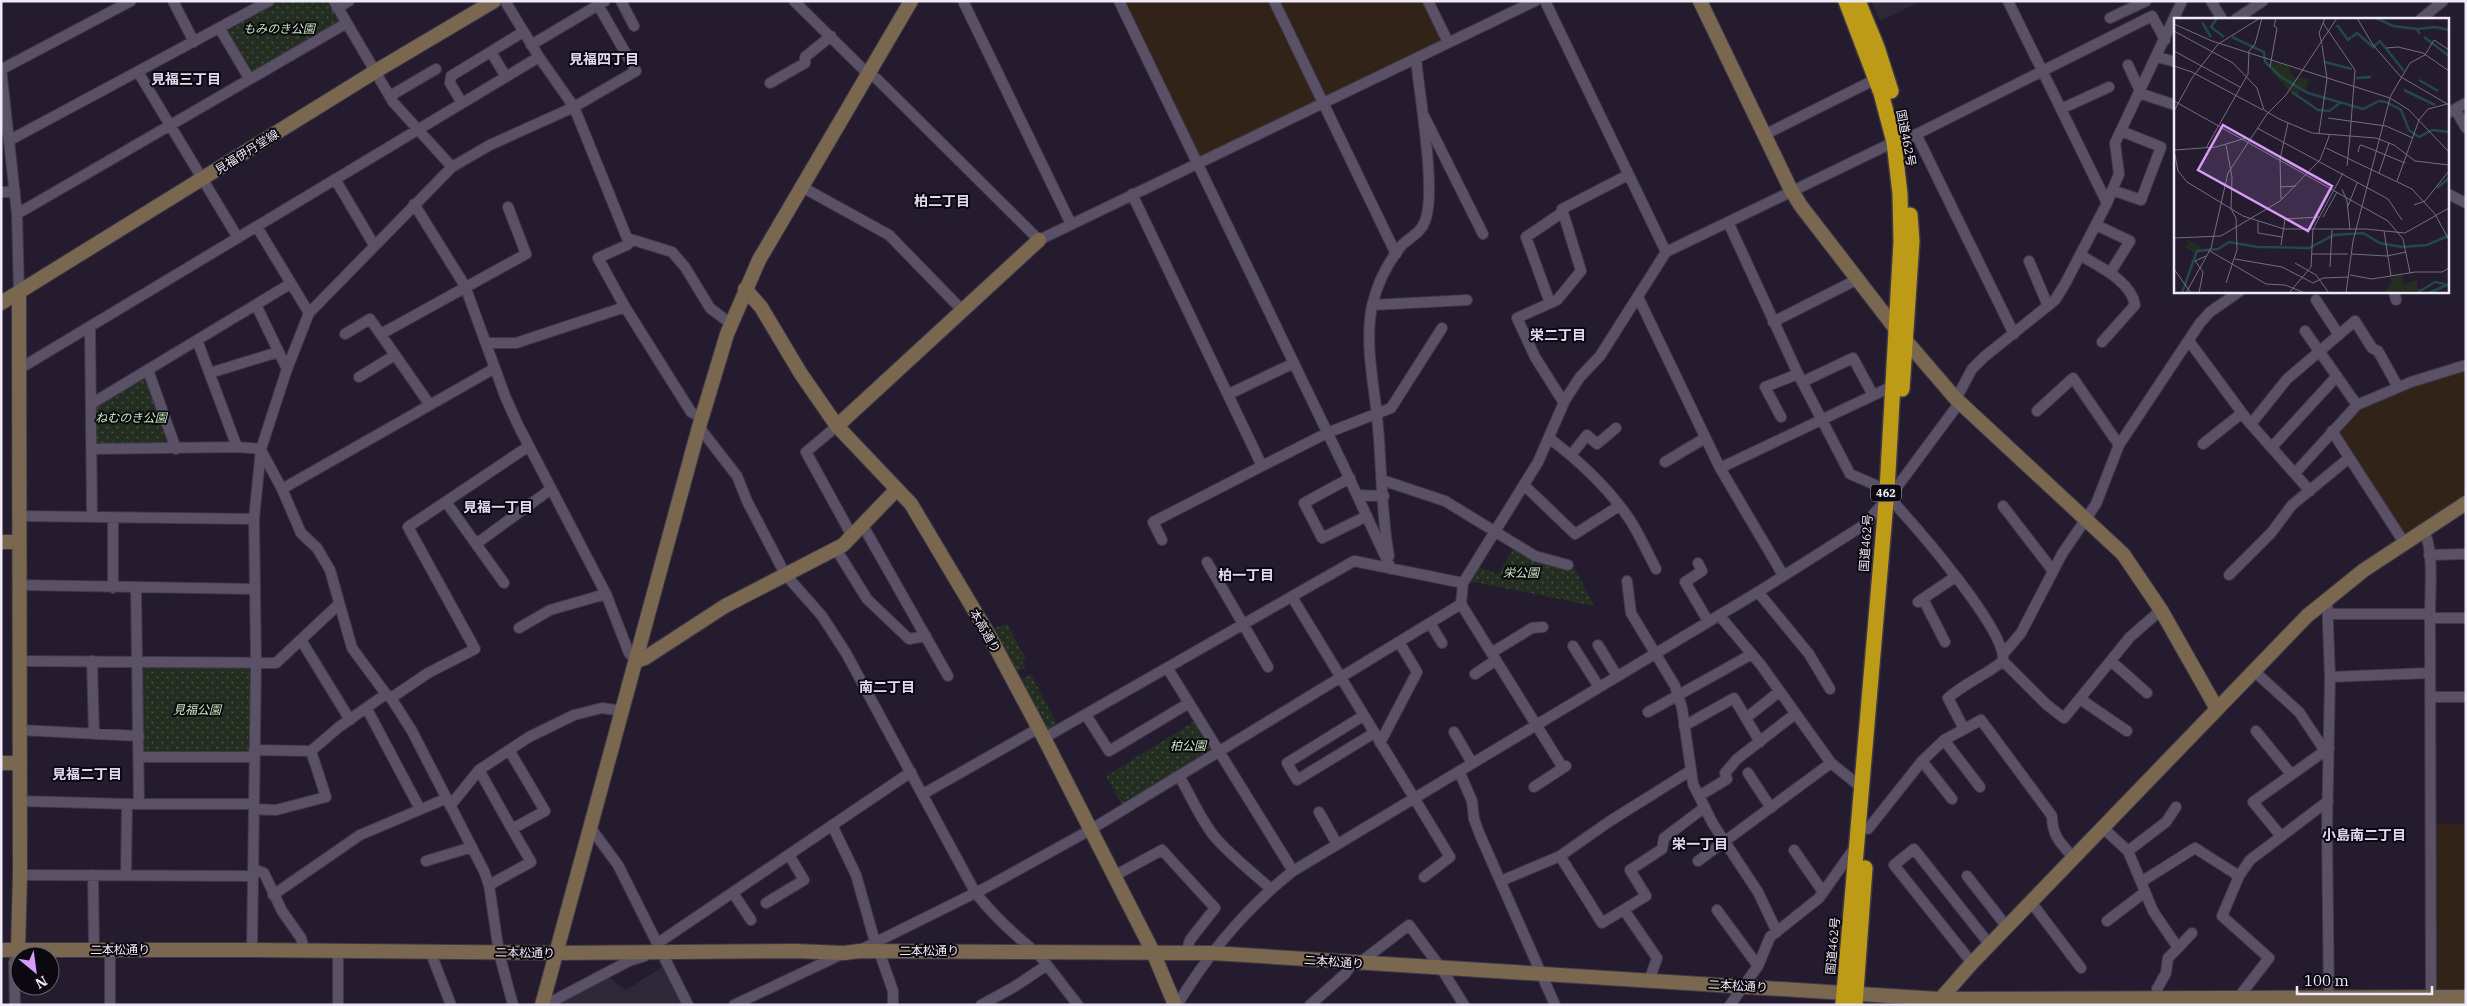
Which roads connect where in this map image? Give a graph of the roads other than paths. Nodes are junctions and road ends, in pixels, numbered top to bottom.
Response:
1 (131, 1) edge
2 (172, 1) edge
3 (269, 1) edge
4 (349, 1) edge
5 (494, 1) edge
6 (504, 1) edge
7 (621, 1) edge
8 (794, 1) edge
9 (911, 1) edge
10 (963, 1) edge
11 (1119, 1) edge
12 (1274, 1) edge
13 (1428, 1) edge
14 (1535, 1) edge
15 (1545, 1) edge
16 (1700, 1) edge
17 (1846, 1) edge
18 (1858, 1) edge
19 (2008, 1) edge
20 (2146, 1) edge
21 (2182, 1) edge
22 (2211, 1) edge
23 (2263, 1) edge
24 (2443, 1) edge
25 (602, 3) edge
26 (336, 4) edge
27 (2152, 16) junction
28 (2110, 18) dead end
29 (2175, 18) edge
30 (2221, 18) edge
31 (2238, 18) edge
32 (2422, 18) edge
33 (2174, 19) edge
34 (346, 24) junction
35 (634, 26) dead end
36 (220, 29) junction
37 (523, 32) junction
38 (831, 36) junction
39 (2165, 40) junction
40 (194, 42) junction
41 (1448, 42) junction
42 (531, 45) junction
43 (491, 52) junction
44 (539, 57) junction
45 (2157, 57) junction
46 (1416, 58) junction
47 (2174, 61) edge
48 (2128, 65) dead end
49 (2, 69) edge
50 (436, 69) dead end
51 (376, 71) junction
52 (138, 72) junction
53 (2042, 72) junction
54 (869, 75) junction
55 (506, 77) junction
56 (249, 78) junction
57 (1876, 79) junction
58 (770, 83) dead end
59 (2109, 87) dead end
60 (2140, 92) junction
61 (390, 96) junction
62 (462, 103) junction
63 (1322, 103) junction
64 (2466, 103) edge
65 (2174, 105) edge
66 (574, 107) junction
67 (1420, 110) junction
68 (2061, 110) junction
69 (2452, 111) edge
70 (170, 125) junction
71 (418, 128) junction
72 (2466, 128) edge
73 (2121, 131) junction
74 (1764, 135) junction
75 (1905, 139) junction
76 (10, 140) junction
77 (1196, 163) junction
78 (452, 167) junction
79 (1628, 175) junction
80 (203, 179) junction
81 (335, 180) junction
82 (802, 187) junction
83 (1791, 190) junction
84 (2112, 190) junction
85 (1, 192) edge
86 (15, 192) junction
87 (1132, 194) junction
88 (2450, 195) edge
89 (2107, 203) junction
90 (2466, 203) edge
91 (414, 204) junction
92 (508, 207) dead end
93 (1564, 212) junction
94 (17, 214) junction
95 (1728, 222) junction
96 (1071, 224) junction
97 (2096, 225) junction
98 (256, 227) junction
99 (1482, 234) dead end
100 (238, 238) junction
101 (1039, 240) junction
102 (631, 241) junction
103 (374, 245) junction
104 (1666, 252) junction
105 (1396, 254) junction
106 (2080, 255) junction
107 (2028, 261) dead end
108 (2110, 273) junction
109 (1858, 279) junction
110 (290, 284) junction
111 (466, 286) junction
112 (745, 289) junction
113 (2239, 292) edge
114 (19, 293) junction
115 (1638, 297) junction
116 (1467, 300) dead end
117 (2316, 300) dead end
118 (1, 303) edge
119 (1550, 303) junction
120 (256, 305) junction
121 (1372, 305) junction
122 (2048, 306) junction
123 (626, 307) junction
124 (963, 311) junction
125 (309, 313) junction
126 (1773, 322) junction
127 (731, 324) junction
128 (90, 327) junction
129 (1442, 328) dead end
130 (1895, 328) junction
131 (2305, 331) dead end
132 (346, 334) dead end
133 (380, 334) junction
134 (2014, 334) junction
135 (2339, 335) junction
136 (198, 340) junction
137 (1905, 341) junction
138 (2189, 341) junction
139 (2102, 342) dead end
140 (486, 343) junction
141 (278, 352) junction
142 (2320, 352) junction
143 (395, 355) junction
144 (1294, 363) junction
145 (2466, 366) edge
146 (495, 368) junction
147 (19, 369) junction
148 (287, 369) junction
149 (148, 370) junction
150 (210, 373) junction
151 (2337, 376) junction
152 (359, 377) dead end
153 (1800, 378) junction
154 (1897, 383) junction
155 (2398, 387) junction
156 (1229, 394) junction
157 (1873, 395) junction
158 (1958, 400) junction
159 (1564, 403) junction
160 (91, 404) junction
161 (430, 405) junction
162 (2357, 405) junction
163 (2037, 411) dead end
164 (1377, 412) junction
165 (2242, 413) junction
166 (1781, 417) dead end
167 (1820, 418) junction
168 (700, 423) junction
169 (2251, 424) junction
170 (837, 426) junction
171 (1616, 428) dead end
172 (2332, 431) junction
173 (1328, 433) junction
174 (1549, 438) junction
175 (1705, 438) junction
176 (2203, 444) dead end
177 (2119, 445) junction
178 (529, 446) junction
179 (237, 447) junction
180 (2272, 447) junction
181 (92, 449) junction
182 (176, 449) junction
183 (261, 450) junction
184 (1571, 455) junction
185 (2350, 458) junction
186 (1665, 462) dead end
187 (1262, 466) junction
188 (1720, 468) junction
189 (2295, 473) junction
190 (1350, 478) junction
191 (1382, 480) junction
192 (1524, 485) junction
193 (282, 489) junction
194 (897, 489) junction
195 (551, 490) junction
196 (2310, 491) junction
197 (1357, 495) junction
198 (1384, 496) junction
199 (1890, 496) junction
200 (446, 502) junction
201 (2466, 504) edge
202 (1619, 506) junction
203 (2003, 506) dead end
204 (19, 516) junction
205 (92, 516) junction
206 (1367, 516) junction
207 (113, 518) junction
208 (254, 519) junction
209 (2086, 521) junction
210 (862, 524) junction
211 (2424, 531) junction
212 (1495, 533) junction
213 (851, 534) junction
214 (1162, 540) dead end
215 (1, 542) edge
216 (19, 542) junction
217 (476, 544) junction
218 (2405, 544) junction
219 (836, 549) junction
220 (2466, 554) edge
221 (2429, 555) junction
222 (1207, 562) dead end
223 (1698, 563) dead end
224 (1568, 565) dead end
225 (1391, 569) junction
226 (1656, 569) dead end
227 (2053, 571) junction
228 (785, 574) junction
229 (1783, 575) junction
230 (2229, 575) dead end
231 (1955, 577) junction
232 (1627, 581) dead end
233 (504, 583) dead end
234 (1463, 583) junction
235 (19, 585) junction
236 (113, 588) junction
237 (136, 589) junction
238 (254, 589) junction
239 (1758, 592) junction
240 (606, 594) junction
241 (1292, 597) junction
242 (2327, 598) junction
243 (339, 604) junction
244 (1461, 604) junction
245 (2161, 610) junction
246 (1720, 614) junction
247 (2328, 614) junction
248 (2430, 616) junction
249 (2466, 618) edge
250 (1708, 621) junction
251 (1430, 623) junction
252 (1244, 625) junction
253 (1543, 627) dead end
254 (519, 628) dead end
255 (926, 636) junction
256 (301, 640) junction
257 (1399, 642) junction
258 (1945, 642) dead end
259 (1442, 643) dead end
260 (1598, 645) dead end
261 (1573, 646) dead end
262 (1656, 652) junction
263 (1752, 654) junction
264 (1494, 657) junction
265 (2003, 657) junction
266 (20, 661) junction
267 (92, 661) junction
268 (636, 661) junction
269 (2111, 661) junction
270 (138, 662) junction
271 (256, 662) junction
272 (1268, 667) dead end
273 (1168, 669) junction
274 (2254, 671) junction
275 (2429, 673) junction
276 (1475, 674) dead end
277 (948, 676) dead end
278 (1617, 676) junction
279 (2330, 677) junction
280 (1340, 678) junction
281 (1599, 687) junction
282 (1830, 689) dead end
283 (1779, 692) junction
284 (2147, 693) dead end
285 (1678, 695) junction
286 (388, 696) junction
287 (2430, 697) junction
288 (2466, 697) edge
289 (2080, 699) junction
290 (1189, 703) junction
291 (367, 709) junction
292 (2217, 709) junction
293 (622, 711) junction
294 (1648, 712) dead end
295 (1795, 714) junction
296 (1086, 715) junction
297 (1364, 716) junction
298 (1746, 718) junction
299 (350, 720) junction
300 (1535, 725) junction
301 (1684, 726) junction
302 (1964, 729) junction
303 (20, 730) junction
304 (2127, 731) dead end
305 (2256, 731) dead end
306 (1454, 732) dead end
307 (1041, 733) junction
308 (1374, 733) junction
309 (94, 734) junction
310 (139, 736) junction
311 (1944, 740) junction
312 (1760, 742) junction
313 (1380, 743) junction
314 (2327, 749) junction
315 (509, 750) junction
316 (311, 751) junction
317 (1218, 751) junction
318 (254, 754) junction
319 (139, 757) junction
320 (1922, 761) junction
321 (1, 763) edge
322 (20, 763) junction
323 (1472, 763) junction
324 (1831, 763) junction
325 (479, 770) junction
326 (1459, 771) junction
327 (1690, 771) junction
328 (910, 772) junction
329 (1748, 773) dead end
330 (2291, 774) junction
331 (1179, 776) junction
332 (1534, 787) dead end
333 (1980, 787) dead end
334 (1862, 788) junction
335 (923, 794) junction
336 (1699, 796) junction
337 (1413, 798) junction
338 (1952, 799) dead end
339 (2328, 800) junction
340 (20, 801) junction
341 (447, 802) junction
342 (127, 804) junction
343 (140, 804) junction
344 (254, 807) junction
345 (2176, 807) dead end
346 (1705, 808) junction
347 (1771, 808) junction
348 (420, 809) junction
349 (1320, 812) dead end
350 (832, 825) junction
351 (590, 827) junction
352 (2103, 828) junction
353 (1868, 829) junction
354 (512, 830) junction
355 (1090, 830) junction
356 (2280, 836) junction
357 (1725, 840) junction
358 (1337, 844) junction
359 (1858, 844) junction
360 (472, 847) junction
361 (1794, 850) dead end
362 (2128, 851) junction
363 (788, 855) junction
364 (1560, 856) junction
365 (2074, 858) junction
366 (426, 861) dead end
367 (1698, 861) dead end
368 (1293, 871) junction
369 (253, 873) junction
370 (20, 875) junction
371 (93, 875) junction
372 (126, 875) junction
373 (1114, 876) junction
374 (1967, 876) dead end
375 (2239, 876) junction
376 (1424, 877) dead end
377 (1501, 880) junction
378 (2141, 882) junction
379 (489, 885) junction
380 (1271, 889) junction
381 (975, 892) junction
382 (1823, 892) junction
383 (2145, 892) junction
384 (733, 893) junction
385 (273, 895) junction
386 (2031, 902) junction
387 (766, 903) dead end
388 (1624, 910) junction
389 (1717, 910) dead end
390 (751, 920) dead end
391 (2107, 921) dead end
392 (2008, 927) junction
393 (1777, 932) junction
394 (2192, 933) dead end
395 (1990, 945) junction
396 (18, 946) edge
397 (877, 946) junction
398 (659, 947) junction
399 (2178, 948) junction
400 (60, 950) edge
401 (94, 950) junction
402 (110, 950) junction
403 (252, 950) junction
404 (305, 951) junction
405 (338, 951) junction
406 (430, 951) junction
407 (499, 952) junction
408 (1038, 952) junction
409 (1153, 952) junction
410 (555, 953) junction
411 (844, 953) junction
412 (1186, 953) junction
413 (1212, 953) junction
414 (1972, 963) junction
415 (1355, 964) junction
416 (1047, 965) junction
417 (1758, 966) junction
418 (1441, 968) junction
419 (2081, 968) dead end
420 (1541, 975) junction
421 (1649, 981) junction
422 (1744, 986) junction
423 (2466, 997) edge
424 (2238, 998) junction
425 (1850, 999) edge
426 (998, 1001) edge
427 (2160, 1001) edge
428 (2329, 1001) edge
429 (2431, 1001) edge
430 (1937, 1002) edge
431 (2040, 1002) edge
432 (542, 1004) edge
433 (110, 1005) edge
434 (338, 1005) edge
435 (451, 1005) edge
436 (513, 1005) edge
437 (688, 1005) edge
438 (734, 1005) edge
439 (893, 1005) edge
440 (981, 1005) edge
441 (1078, 1005) edge
442 (1176, 1005) edge
443 (1310, 1005) edge
444 (1464, 1005) edge
445 (1555, 1005) edge
446 (1730, 1005) edge

1 - 49 street
2 - 40 street
3 - 36 street
4 - 26 street
5 - 51 street, 見福伊丹堂線
6 - 37 street
7 - 35 street
8 - 38 street
9 - 54 street
10 - 96 street
11 - 77 street
12 - 63 street
13 - 41 street
14 - 41 street
15 - 79 street
16 - 74 street
17 - 57 highway, 国道462号 / 462
18 - 75 highway, 国道462号 / 462
19 - 53 street
20 - 27 street
20 - 28 street
21 - 29 street
22 - 30 street
23 - 31 street
24 - 32 street
25 - 42 street
25 - 66 street
26 - 34 street
27 - 39 street
27 - 53 street
33 - 39 street
34 - 51 street
34 - 56 street
36 - 40 street
36 - 56 street
37 - 42 street
37 - 43 street
38 - 54 street
38 - 58 street
39 - 45 street
40 - 52 street
41 - 46 street
42 - 44 street
43 - 55 street
43 - 62 street
44 - 55 street
44 - 66 street
45 - 47 street
45 - 60 street
46 - 63 street
46 - 67 street
48 - 60 street
49 - 76 street
50 - 61 street
51 - 61 street
51 - 80 street, 見福伊丹堂線
52 - 70 street
52 - 76 street
53 - 68 street
53 - 75 street
54 - 82 street
54 - 101 street
55 - 62 street
56 - 70 street
57 - 74 street
57 - 75 highway, 国道462号 / 462
59 - 68 street
60 - 65 street
60 - 73 street
61 - 71 street
62 - 71 street
63 - 77 street
63 - 105 street
64 - 69 street
66 - 78 street
66 - 102 street
67 - 99 street
67 - 105 street
68 - 89 street
69 - 72 street
70 - 80 street
70 - 94 street
71 - 78 street
71 - 81 street
73 - 84 street
73 - 84 street
74 - 83 street
75 - 83 street
75 - 130 highway, 国道462号 / 462
75 - 134 street
75 - 137 highway, 国道462号 / 462
76 - 86 street
77 - 87 street
77 - 144 street
78 - 91 street
79 - 93 street
79 - 104 street
80 - 100 street
80 - 114 street, 見福伊丹堂線
81 - 98 street
81 - 103 street
82 - 112 street
82 - 124 street
83 - 95 street
83 - 109 street
84 - 89 street
85 - 86 street
86 - 94 street
87 - 96 street
87 - 156 street
88 - 90 street
89 - 97 street
91 - 103 street
91 - 111 street
92 - 111 street
93 - 119 street
93 - 119 street
94 - 114 street
95 - 104 street
95 - 126 street
96 - 101 street
97 - 106 street
97 - 108 street
98 - 100 street
98 - 110 street
100 - 128 street
101 - 124 street
102 - 123 street
102 - 127 street
103 - 125 street
104 - 115 street
105 - 121 street
106 - 108 street
106 - 122 street
107 - 122 street
108 - 139 street
109 - 126 street
109 - 130 street
110 - 120 street
110 - 125 street
111 - 133 street
111 - 140 street
112 - 127 street
112 - 170 street, 本高通り
113 - 138 street
114 - 118 street, 見福伊丹堂線
114 - 147 street
115 - 159 street
115 - 175 street
116 - 121 street
117 - 135 street
119 - 159 street
120 - 136 street
120 - 141 street
121 - 164 street
122 - 134 street
123 - 140 street
123 - 168 street
124 - 170 street
125 - 148 street
126 - 153 street
127 - 168 street
128 - 147 street
128 - 160 street
129 - 164 street
130 - 137 street
130 - 154 highway, 国道462号 / 462
131 - 142 street
132 - 133 street
133 - 143 street
134 - 158 street
135 - 142 street
135 - 155 street
136 - 149 street
136 - 150 street
137 - 154 highway, 国道462号 / 462
137 - 158 street
138 - 165 street
138 - 177 street
140 - 146 street
141 - 148 street
141 - 150 street
142 - 151 street
142 - 169 street
143 - 152 street
143 - 161 street
144 - 156 street
144 - 173 street
145 - 155 street
146 - 161 street
146 - 178 street
147 - 204 street
148 - 183 street
149 - 160 street
149 - 182 street
150 - 179 street
151 - 162 street
151 - 180 street
153 - 157 street
153 - 166 street
153 - 167 street
154 - 157 street
154 - 199 highway, 国道462号 / 462
155 - 162 street
156 - 187 street
157 - 167 street
158 - 199 street
158 - 209 street
159 - 174 street
160 - 181 street
161 - 193 street
162 - 172 street
163 - 177 street
164 - 173 street
164 - 191 street
165 - 169 street
165 - 176 street
167 - 188 street
167 - 199 street
168 - 228 street
168 - 268 street
169 - 180 street
170 - 194 street, 本高通り
170 - 213 street
171 - 184 street
172 - 185 street
172 - 189 street
173 - 187 street
173 - 190 street
174 - 184 street
174 - 192 street
175 - 186 street
175 - 188 street
177 - 209 street
178 - 195 street
178 - 200 street
179 - 182 street
179 - 183 street
180 - 189 street
181 - 182 street
181 - 205 street
183 - 193 street
183 - 208 street
184 - 202 street
185 - 196 street
185 - 218 street
187 - 214 street
188 - 229 street
189 - 196 street
190 - 197 street
190 - 206 street
191 - 198 street
191 - 212 street
192 - 202 street
192 - 212 street
193 - 243 street
194 - 210 street
194 - 307 street, 本高通り
195 - 217 street
195 - 240 street
196 - 230 street
197 - 198 street
197 - 206 street
198 - 225 street
199 - 229 street
199 - 231 street
199 - 334 highway, 国道462号 / 462
199 - 353 highway, 国道462号 / 462
200 - 217 street
200 - 286 street
201 - 211 street
202 - 226 street
203 - 227 street
204 - 205 street
204 - 216 street
205 - 207 street
206 - 225 street
207 - 208 street
207 - 236 street
208 - 238 street
209 - 227 street
209 - 245 street
210 - 213 street
210 - 255 street
211 - 218 street
211 - 221 street
212 - 224 street
212 - 234 street
213 - 219 street
215 - 216 street
216 - 235 street
217 - 233 street
218 - 242 street
219 - 228 street
219 - 255 street
220 - 221 street
221 - 248 street
222 - 252 street
223 - 250 street
225 - 234 street
225 - 241 street
227 - 265 street
228 - 268 street
228 - 328 street
229 - 239 street
231 - 258 street
231 - 265 street
232 - 262 street
234 - 244 street
235 - 236 street
235 - 266 street
236 - 237 street
237 - 238 street
237 - 270 street
238 - 271 street
239 - 246 street
239 - 282 street
240 - 254 street
240 - 268 street
241 - 252 street
241 - 280 street
242 - 247 street
242 - 274 street
243 - 256 street
243 - 286 street
244 - 251 street
244 - 264 street
245 - 269 street
245 - 292 street
246 - 250 street
246 - 263 street
247 - 248 street
247 - 279 street
248 - 249 street
248 - 275 street
250 - 262 street
251 - 257 street
251 - 259 street
252 - 272 street
252 - 273 street
253 - 264 street
255 - 277 street
256 - 271 street
256 - 299 street
257 - 280 street
257 - 313 street
260 - 278 street
261 - 281 street
262 - 278 street
262 - 285 street
263 - 283 street
263 - 285 street
264 - 276 street
264 - 300 street
265 - 289 street
265 - 302 street
266 - 267 street
266 - 303 street
267 - 270 street
267 - 309 street
268 - 293 street
269 - 284 street
269 - 289 street
270 - 271 street
270 - 310 street
271 - 318 street
273 - 290 street
273 - 296 street
274 - 292 street
274 - 314 street
275 - 279 street
275 - 287 street
278 - 281 street
279 - 314 street
280 - 297 street
280 - 317 street
281 - 300 street
283 - 295 street
283 - 298 street
285 - 294 street
285 - 301 street
286 - 291 street
286 - 341 street
287 - 288 street
287 - 429 street
289 - 304 street
290 - 296 street
290 - 317 street
291 - 299 street
291 - 348 street
292 - 352 street
293 - 315 street
293 - 351 street
295 - 312 street
295 - 324 street
296 - 307 street
297 - 308 street
297 - 308 street
298 - 301 street
298 - 312 street
299 - 316 street
300 - 323 street
300 - 332 street
301 - 327 street
302 - 311 street
302 - 365 street
303 - 309 street
303 - 322 street
305 - 330 street
306 - 323 street
307 - 335 street
307 - 355 street, 本高通り
308 - 313 street
309 - 310 street
310 - 319 street
311 - 320 street
311 - 333 street
312 - 336 street
313 - 337 street
314 - 330 street
314 - 339 street
315 - 325 street
315 - 354 street
316 - 318 street
316 - 344 street
317 - 331 street
317 - 368 street
318 - 319 street
318 - 344 street
319 - 343 street
320 - 338 street
320 - 353 street
321 - 322 street
322 - 340 street
323 - 326 street
324 - 334 street
324 - 347 street
325 - 341 street
325 - 354 street
326 - 337 street
326 - 377 street
327 - 336 street
327 - 364 street
328 - 335 street
328 - 350 street
329 - 347 street
330 - 356 street
331 - 355 street
331 - 380 street
334 - 359 highway, 国道462号 / 462
335 - 381 street
336 - 346 street
337 - 358 street
337 - 376 street
339 - 356 street
339 - 428 street
340 - 342 street
340 - 370 street
341 - 348 street
341 - 360 street
342 - 343 street
342 - 372 street
343 - 344 street
344 - 369 street
345 - 362 street
346 - 357 street
346 - 388 street
347 - 357 street
348 - 385 street
349 - 358 street
350 - 363 street
350 - 397 street
351 - 398 street
351 - 410 street
352 - 362 street
352 - 365 street
353 - 425 highway, 国道462号 / 462
354 - 379 street
355 - 373 street, 本高通り
355 - 381 street
356 - 375 street
357 - 367 street
357 - 393 street
358 - 368 street
359 - 382 street
359 - 425 highway, 国道462号 / 462
360 - 366 street
360 - 379 street
361 - 382 street
362 - 378 street
363 - 384 street
363 - 387 street
364 - 377 street
364 - 388 street
365 - 386 street
368 - 380 street
369 - 372 street
369 - 385 street
369 - 403 street
370 - 371 street
370 - 396 street
371 - 372 street
371 - 401 street
373 - 409 street, 本高通り
373 - 412 street
374 - 392 street
375 - 378 street
375 - 424 street
377 - 420 street
378 - 383 street
379 - 407 street
380 - 413 street
381 - 397 street
381 - 408 street
382 - 393 street
383 - 391 street
383 - 399 street
384 - 390 street
384 - 398 street
385 - 404 street
386 - 392 street
386 - 419 street
388 - 421 street
389 - 417 street
392 - 395 street
393 - 417 street
394 - 399 street
395 - 414 street
395 - 414 street
397 - 408 street, 二本松通り
397 - 411 street, 二本松通り
397 - 439 street
398 - 410 street, 二本松通り
398 - 411 street, 二本松通り
398 - 432 street
398 - 437 street
399 - 427 street
400 - 401 street, 二本松通り
401 - 402 street, 二本松通り
402 - 403 street, 二本松通り
402 - 433 street
403 - 404 street, 二本松通り
404 - 405 street, 二本松通り
405 - 406 street, 二本松通り
405 - 434 street
406 - 407 street, 二本松通り
406 - 435 street
407 - 410 street, 二本松通り
407 - 436 street
408 - 409 street, 二本松通り
408 - 416 street
409 - 412 street, 二本松通り
409 - 442 street, 本高通り
410 - 432 street
411 - 438 street
412 - 413 street, 二本松通り
413 - 415 street, 二本松通り
413 - 442 street
414 - 430 street
415 - 418 street, 二本松通り
415 - 418 street
415 - 443 street
416 - 426 street
416 - 441 street
417 - 422 street
418 - 420 street, 二本松通り
418 - 444 street
420 - 421 street, 二本松通り
420 - 445 street
421 - 422 street, 二本松通り
422 - 425 street, 二本松通り
422 - 446 street
423 - 429 street, 二本松通り
424 - 427 street, 二本松通り
424 - 428 street, 二本松通り
425 - 430 street, 二本松通り
426 - 440 street
427 - 431 street, 二本松通り
428 - 429 street, 二本松通り
430 - 431 street, 二本松通り

